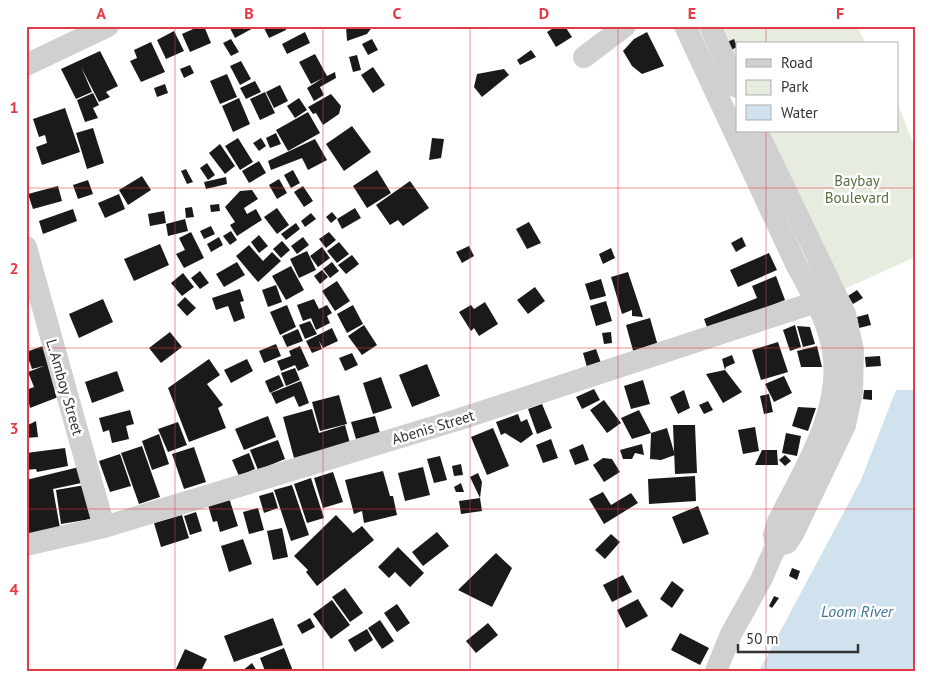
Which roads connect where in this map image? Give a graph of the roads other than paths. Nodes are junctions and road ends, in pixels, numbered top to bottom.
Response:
1 (108, 26) edge
2 (625, 26) edge
3 (685, 26) edge
4 (710, 26) edge
5 (584, 57) dead end
6 (26, 65) edge
7 (736, 85) edge
8 (736, 124) edge
9 (740, 132) edge
10 (757, 132) edge
11 (26, 247) edge
12 (826, 297) junction
13 (104, 527) junction
14 (26, 544) edge
15 (716, 671) edge

1 - 6 street
2 - 5 street
3 - 8 street
4 - 7 street
9 - 12 street
10 - 12 street
11 - 13 street, L. Amboy Street
12 - 13 street, Abenis Street
12 - 15 street
13 - 14 street, Abenis Street

